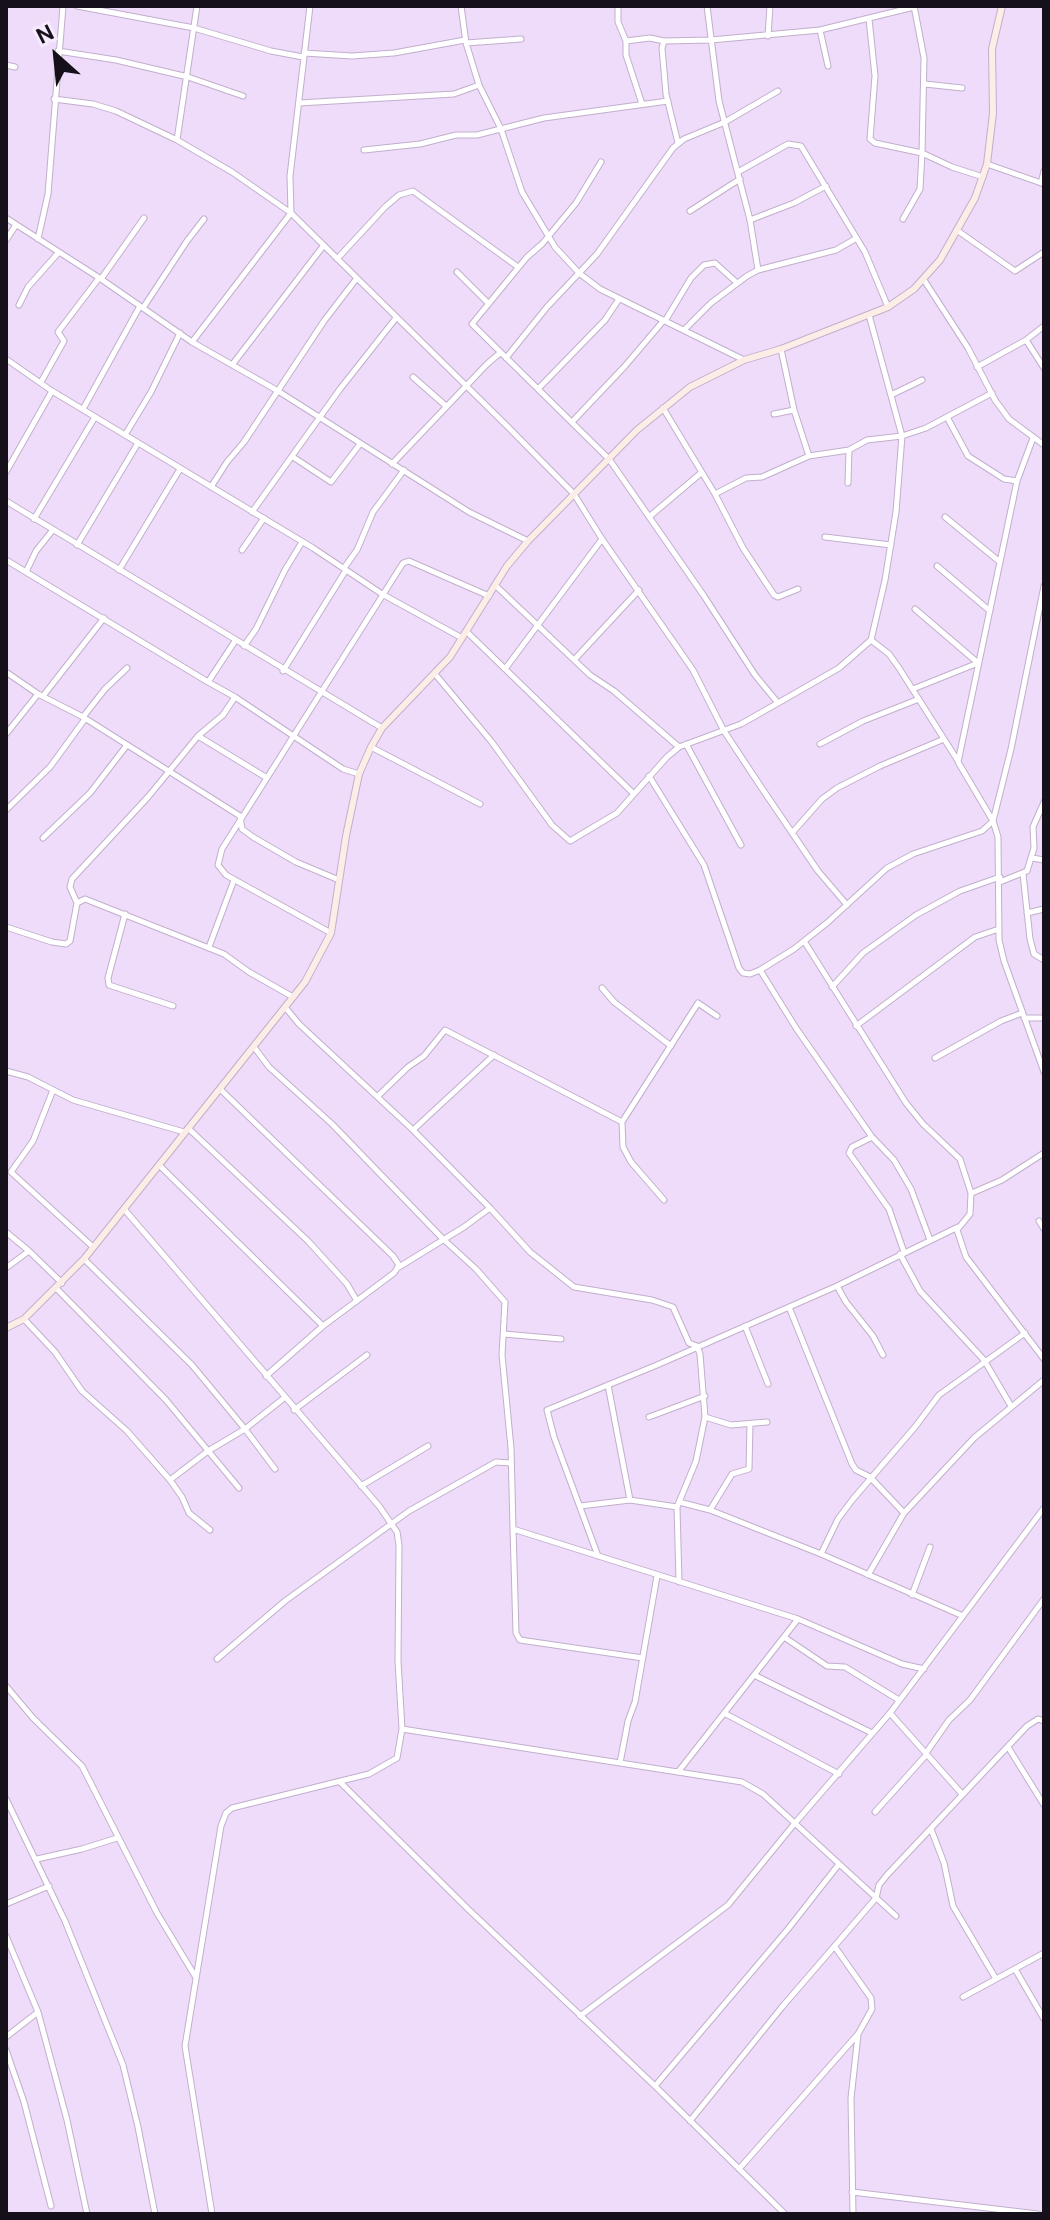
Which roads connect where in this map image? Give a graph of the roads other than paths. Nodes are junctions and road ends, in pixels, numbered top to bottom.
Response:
1 (63, 6) edge
2 (77, 6) edge
3 (197, 6) edge
4 (310, 6) edge
5 (461, 6) edge
6 (618, 6) edge
7 (707, 6) edge
8 (770, 6) edge
9 (914, 6) edge
10 (1002, 6) edge
11 (869, 19) junction
12 (194, 28) junction
13 (820, 30) junction
14 (768, 36) junction
15 (521, 39) dead end
16 (711, 40) junction
17 (466, 41) junction
18 (626, 41) junction
19 (664, 41) junction
20 (58, 51) junction
21 (303, 55) junction
22 (6, 65) edge
23 (828, 66) dead end
24 (15, 67) dead end
25 (188, 77) junction
26 (925, 84) junction
27 (479, 85) junction
28 (962, 88) dead end
29 (778, 91) dead end
30 (243, 96) dead end
31 (54, 99) junction
32 (668, 101) junction
33 (299, 103) junction
34 (642, 105) junction
35 (725, 122) junction
36 (501, 129) junction
37 (177, 140) junction
38 (678, 143) junction
39 (364, 150) dead end
40 (922, 153) junction
41 (601, 162) dead end
42 (987, 164) junction
43 (1044, 171) edge
44 (738, 172) junction
45 (983, 177) junction
46 (740, 179) junction
47 (1042, 183) edge
48 (826, 186) junction
49 (690, 211) dead end
50 (291, 213) junction
51 (6, 218) edge
52 (144, 218) dead end
53 (204, 219) dead end
54 (903, 219) dead end
55 (750, 220) junction
56 (16, 225) junction
57 (958, 231) junction
58 (547, 237) junction
59 (38, 239) junction
60 (855, 239) junction
61 (6, 240) edge
62 (324, 245) junction
63 (59, 252) junction
64 (1044, 252) edge
65 (337, 259) junction
66 (518, 267) junction
67 (758, 270) junction
68 (457, 272) dead end
69 (579, 273) junction
70 (100, 278) junction
71 (357, 278) junction
72 (924, 280) junction
73 (736, 282) junction
74 (619, 299) junction
75 (488, 303) junction
76 (19, 305) dead end
77 (142, 307) junction
78 (888, 307) junction
79 (869, 315) junction
80 (396, 318) junction
81 (664, 320) junction
82 (1044, 326) edge
83 (685, 329) junction
84 (180, 333) junction
85 (1026, 340) junction
86 (192, 342) junction
87 (781, 349) junction
88 (503, 355) junction
89 (6, 359) edge
90 (744, 360) junction
91 (232, 365) junction
92 (977, 367) junction
93 (1044, 368) edge
94 (413, 377) dead end
95 (922, 380) dead end
96 (41, 382) junction
97 (465, 386) junction
98 (539, 388) junction
99 (52, 391) junction
100 (278, 391) junction
101 (992, 393) junction
102 (891, 395) junction
103 (446, 406) junction
104 (662, 408) junction
105 (83, 409) junction
106 (794, 410) junction
107 (774, 414) dead end
108 (96, 417) junction
109 (947, 417) junction
110 (319, 418) junction
111 (572, 422) junction
112 (125, 435) junction
113 (902, 436) junction
114 (1033, 438) junction
115 (138, 443) junction
116 (360, 443) junction
117 (1044, 445) edge
118 (849, 450) junction
119 (809, 456) junction
120 (293, 457) junction
121 (609, 459) junction
122 (392, 464) junction
123 (180, 469) junction
124 (404, 470) junction
125 (6, 472) edge
126 (701, 473) junction
127 (1017, 481) junction
128 (848, 483) dead end
129 (211, 487) junction
130 (574, 494) junction
131 (715, 494) junction
132 (6, 501) edge
133 (252, 512) junction
134 (649, 517) junction
135 (945, 517) dead end
136 (264, 518) junction
137 (34, 519) junction
138 (52, 531) junction
139 (825, 537) dead end
140 (602, 539) junction
141 (528, 541) junction
142 (302, 542) junction
143 (77, 545) junction
144 (891, 545) junction
145 (242, 550) dead end
146 (6, 560) edge
147 (1000, 562) junction
148 (937, 566) dead end
149 (345, 569) junction
150 (119, 570) junction
151 (26, 572) junction
152 (495, 585) junction
153 (1044, 586) edge
154 (798, 589) dead end
155 (639, 590) junction
156 (382, 594) junction
157 (489, 596) junction
158 (915, 609) dead end
159 (990, 611) junction
160 (104, 618) junction
161 (537, 626) junction
162 (467, 632) junction
163 (463, 639) junction
164 (871, 640) junction
165 (235, 641) junction
166 (244, 646) junction
167 (574, 660) junction
168 (978, 663) junction
169 (127, 668) dead end
170 (505, 669) junction
171 (283, 671) junction
172 (6, 672) edge
173 (435, 674) junction
174 (208, 682) junction
175 (913, 689) junction
176 (322, 692) junction
177 (40, 695) junction
178 (235, 697) junction
179 (919, 699) junction
180 (778, 703) junction
181 (84, 718) junction
182 (382, 728) junction
183 (724, 731) junction
184 (6, 734) edge
185 (198, 736) junction
186 (295, 736) junction
187 (944, 739) junction
188 (686, 744) junction
189 (820, 744) dead end
190 (127, 745) junction
191 (371, 747) junction
192 (679, 747) junction
193 (958, 762) junction
194 (168, 771) junction
195 (359, 774) junction
196 (649, 776) junction
197 (267, 778) junction
198 (634, 794) junction
199 (1044, 802) edge
200 (480, 804) dead end
201 (6, 810) edge
202 (240, 816) junction
203 (993, 821) junction
204 (792, 833) junction
205 (43, 838) dead end
206 (741, 845) dead end
207 (1032, 858) junction
208 (1044, 860) edge
209 (1023, 874) junction
210 (234, 880) junction
211 (339, 880) junction
212 (1000, 880) junction
213 (77, 903) junction
214 (847, 905) junction
215 (1044, 909) edge
216 (1027, 913) junction
217 (125, 914) junction
218 (6, 927) edge
219 (999, 929) junction
220 (331, 933) junction
221 (804, 941) junction
222 (209, 947) junction
223 (1044, 960) edge
224 (760, 970) junction
225 (832, 987) junction
226 (602, 988) dead end
227 (293, 997) junction
228 (690, 997) dead end
229 (698, 1003) junction
230 (173, 1006) dead end
231 (285, 1007) junction
232 (717, 1016) dead end
233 (1023, 1016) junction
234 (1044, 1018) edge
235 (856, 1026) junction
236 (671, 1046) junction
237 (254, 1047) junction
238 (494, 1055) junction
239 (935, 1058) dead end
240 (6, 1071) edge
241 (1044, 1072) edge
242 (220, 1089) junction
243 (53, 1090) junction
244 (378, 1096) junction
245 (622, 1122) junction
246 (186, 1130) junction
247 (413, 1130) junction
248 (872, 1137) junction
249 (1044, 1153) edge
250 (159, 1165) junction
251 (971, 1193) junction
252 (664, 1200) dead end
253 (490, 1208) junction
254 (124, 1209) junction
255 (1039, 1221) dead end
256 (958, 1227) junction
257 (1044, 1229) edge
258 (6, 1232) edge
259 (442, 1238) junction
260 (930, 1240) junction
261 (93, 1247) junction
262 (29, 1251) junction
263 (902, 1253) junction
264 (84, 1259) junction
265 (399, 1267) junction
266 (6, 1268) edge
267 (59, 1285) junction
268 (837, 1286) junction
269 (357, 1301) junction
270 (789, 1307) junction
271 (24, 1319) junction
272 (323, 1326) junction
273 (745, 1326) junction
274 (6, 1328) edge
275 (1025, 1333) junction
276 (504, 1334) junction
277 (561, 1339) dead end
278 (697, 1346) junction
279 (367, 1355) dead end
280 (883, 1355) dead end
281 (1044, 1359) edge
282 (984, 1360) junction
283 (266, 1376) junction
284 (1044, 1380) edge
285 (768, 1384) dead end
286 (608, 1385) junction
287 (1038, 1385) junction
288 (1044, 1394) edge
289 (705, 1396) junction
290 (284, 1398) junction
291 (1011, 1406) junction
292 (294, 1410) junction
293 (649, 1417) dead end
294 (705, 1417) junction
295 (767, 1422) dead end
296 (750, 1424) junction
297 (245, 1429) junction
298 (428, 1446) dead end
299 (208, 1451) junction
300 (510, 1463) junction
301 (275, 1469) dead end
302 (870, 1477) junction
303 (170, 1480) junction
304 (361, 1486) junction
305 (239, 1488) dead end
306 (630, 1500) junction
307 (678, 1504) junction
308 (580, 1506) junction
309 (1044, 1508) edge
310 (710, 1510) junction
311 (904, 1513) junction
312 (392, 1523) junction
313 (513, 1529) junction
314 (210, 1530) dead end
315 (930, 1547) dead end
316 (821, 1554) junction
317 (599, 1557) junction
318 (868, 1575) junction
319 (657, 1576) junction
320 (679, 1582) junction
321 (912, 1595) junction
322 (1044, 1599) edge
323 (963, 1616) junction
324 (798, 1619) junction
325 (784, 1637) junction
326 (643, 1658) junction
327 (217, 1659) dead end
328 (924, 1669) junction
329 (754, 1675) junction
330 (6, 1686) edge
331 (899, 1700) junction
332 (724, 1713) junction
333 (890, 1713) junction
334 (1044, 1721) edge
335 (402, 1729) junction
336 (872, 1733) junction
337 (1008, 1747) junction
338 (926, 1754) junction
339 (620, 1763) junction
340 (678, 1772) junction
341 (839, 1774) junction
342 (340, 1782) junction
343 (962, 1794) junction
344 (6, 1799) edge
345 (1044, 1804) edge
346 (875, 1812) dead end
347 (795, 1823) junction
348 (931, 1829) junction
349 (117, 1838) junction
350 (37, 1859) junction
351 (839, 1864) junction
352 (49, 1886) junction
353 (876, 1898) junction
354 (6, 1904) edge
355 (896, 1916) dead end
356 (6, 1936) edge
357 (835, 1947) junction
358 (1044, 1953) edge
359 (1015, 1969) junction
360 (196, 1977) junction
361 (996, 1979) junction
362 (963, 1997) dead end
363 (38, 2012) junction
364 (580, 2016) junction
365 (1044, 2019) edge
366 (858, 2034) junction
367 (6, 2037) edge
368 (6, 2050) edge
369 (655, 2086) junction
370 (690, 2121) junction
371 (739, 2169) junction
372 (852, 2192) junction
373 (51, 2206) dead end
374 (87, 2214) edge
375 (155, 2214) edge
376 (212, 2214) edge
377 (785, 2214) edge
378 (853, 2214) edge
379 (1038, 2214) edge

1 - 20 street
2 - 12 street
3 - 12 street
4 - 21 street
5 - 17 street
6 - 18 street
7 - 16 street
8 - 14 street
9 - 11 street
9 - 26 street
10 - 42 street
11 - 13 street
11 - 40 street
12 - 21 street
12 - 25 street
13 - 14 street
13 - 23 street
14 - 16 street
15 - 17 street
16 - 19 street
16 - 35 street
17 - 21 street
17 - 27 street
18 - 19 street
18 - 34 street
19 - 32 street
20 - 25 street
20 - 31 street
21 - 33 street
22 - 24 street
25 - 30 street
25 - 37 street
26 - 28 street
26 - 40 street
27 - 33 street
27 - 36 street
29 - 35 street
31 - 37 street
31 - 59 street
32 - 34 street
32 - 38 street
33 - 50 street
34 - 36 street
35 - 38 street
35 - 44 street
36 - 39 street
36 - 58 street
37 - 50 street
38 - 69 street
40 - 45 street
40 - 54 street
41 - 58 street
42 - 45 street
42 - 47 street
43 - 47 street
44 - 46 street
44 - 48 street
45 - 57 street
46 - 49 street
46 - 55 street
48 - 55 street
48 - 60 street
50 - 62 street
50 - 86 street
51 - 56 street
52 - 70 street
53 - 77 street
55 - 67 street
56 - 59 street
56 - 61 street
57 - 64 street
57 - 72 street
58 - 66 street
58 - 69 street
59 - 63 street
60 - 67 street
60 - 78 street
62 - 65 street
62 - 91 street
63 - 70 street
63 - 76 street
65 - 66 street
65 - 71 street
66 - 75 street
67 - 73 street
68 - 75 street
69 - 74 street
69 - 88 street
70 - 77 street
70 - 96 street
71 - 80 street
71 - 100 street
72 - 78 street
72 - 92 street
73 - 81 street
73 - 83 street
74 - 81 street
74 - 98 street
75 - 88 street
77 - 84 street
77 - 105 street
78 - 79 street
79 - 87 street
79 - 102 street
80 - 97 street
80 - 110 street
81 - 83 street
81 - 111 street
82 - 85 street
83 - 90 street
84 - 86 street
84 - 112 street
85 - 92 street
85 - 93 street
86 - 91 street
87 - 90 street
87 - 106 street
88 - 97 street
88 - 98 street
89 - 96 street
90 - 104 street
91 - 100 street
92 - 101 street
94 - 103 street
95 - 102 street
96 - 99 street
97 - 103 street
97 - 130 street
98 - 111 street
99 - 105 street
99 - 125 street
100 - 110 street
100 - 129 street
101 - 109 street
101 - 114 street
102 - 113 street
103 - 122 street
104 - 121 street
104 - 126 street
105 - 108 street
106 - 107 street
106 - 119 street
108 - 112 street
108 - 137 street
109 - 113 street
109 - 127 street
110 - 116 street
110 - 120 street
111 - 121 street
112 - 115 street
113 - 118 street
113 - 144 street
114 - 117 street
114 - 127 street
115 - 123 street
115 - 143 street
116 - 120 street
116 - 122 street
118 - 119 street
118 - 128 street
119 - 131 street
120 - 133 street
121 - 130 street
121 - 134 street
122 - 124 street
123 - 129 street
123 - 150 street
124 - 141 street
124 - 149 street
126 - 131 street
126 - 134 street
127 - 147 street
129 - 133 street
130 - 140 street
130 - 141 street
131 - 154 street
132 - 137 street
133 - 136 street
134 - 180 street
135 - 147 street
136 - 142 street
136 - 145 street
137 - 138 street
138 - 143 street
138 - 151 street
139 - 144 street
140 - 155 street
140 - 161 street
141 - 152 street
142 - 149 street
142 - 166 street
143 - 150 street
144 - 164 street
146 - 151 street
147 - 159 street
148 - 159 street
149 - 156 street
149 - 171 street
150 - 165 street
151 - 160 street
152 - 157 street
152 - 161 street
153 - 203 street
155 - 167 street
155 - 183 street
156 - 157 street
156 - 163 street
156 - 176 street
157 - 162 street
158 - 168 street
159 - 168 street
160 - 174 street
160 - 177 street
161 - 167 street
161 - 170 street
162 - 163 street
162 - 170 street
163 - 173 street
164 - 175 street
164 - 180 street
165 - 166 street
165 - 174 street
166 - 171 street
167 - 192 street
168 - 175 street
168 - 193 street
169 - 181 street
170 - 198 street
171 - 176 street
172 - 177 street
173 - 182 street
173 - 198 street
174 - 178 street
175 - 179 street
176 - 182 street
176 - 186 street
177 - 181 street
177 - 184 street
178 - 185 street
178 - 186 street
179 - 187 street
179 - 189 street
180 - 183 street
181 - 190 street
181 - 201 street
182 - 191 street
183 - 188 street
183 - 204 street
185 - 194 street
185 - 197 street
186 - 195 street
186 - 197 street
187 - 193 street
187 - 204 street
188 - 192 street
188 - 206 street
190 - 194 street
190 - 205 street
191 - 195 street
191 - 200 street
192 - 196 street
193 - 203 street
194 - 202 street
194 - 213 street
195 - 211 street
196 - 198 street
196 - 224 street
197 - 202 street
199 - 207 street
202 - 210 street
202 - 211 street
203 - 212 street
203 - 214 street
204 - 214 street
207 - 208 street
207 - 209 street
209 - 212 street
209 - 216 street
210 - 220 street
210 - 222 street
211 - 220 street
212 - 219 street
212 - 225 street
213 - 217 street
213 - 218 street
214 - 221 street
215 - 216 street
216 - 223 street
217 - 222 street
217 - 230 street
219 - 233 street
219 - 235 street
220 - 227 street
221 - 224 street
221 - 225 street
222 - 227 street
224 - 248 street
225 - 235 street
226 - 236 street
227 - 231 street
228 - 229 street
229 - 232 street
229 - 236 street
231 - 237 street
231 - 244 street
233 - 234 street
233 - 239 street
233 - 241 street
235 - 251 street
236 - 245 street
237 - 242 street
237 - 259 street
238 - 244 street
238 - 245 street
238 - 247 street
240 - 243 street
242 - 246 street
242 - 265 street
243 - 246 street
243 - 261 street
244 - 247 street
245 - 252 street
246 - 250 street
246 - 269 street
247 - 253 street
248 - 260 street
248 - 263 street
249 - 251 street
250 - 254 street
250 - 272 street
251 - 256 street
253 - 259 street
253 - 278 street
254 - 261 street
254 - 283 street
255 - 257 street
256 - 260 street
256 - 275 street
258 - 262 street
259 - 265 street
259 - 276 street
260 - 263 street
261 - 264 street
262 - 266 street
262 - 267 street
263 - 268 street
263 - 282 street
264 - 267 street
264 - 297 street
265 - 269 street
267 - 271 street
267 - 299 street
268 - 270 street
268 - 280 street
269 - 272 street
270 - 273 street
270 - 302 street
271 - 274 street
271 - 303 street
272 - 283 street
273 - 278 street
273 - 285 street
275 - 281 street
275 - 282 street
276 - 277 street
276 - 300 street
278 - 286 street
278 - 289 street
279 - 292 street
282 - 291 street
282 - 302 street
283 - 290 street
284 - 287 street
286 - 306 street
286 - 308 street
287 - 288 street
287 - 291 street
289 - 293 street
289 - 294 street
290 - 292 street
290 - 297 street
291 - 311 street
292 - 304 street
294 - 296 street
294 - 307 street
295 - 296 street
296 - 310 street
297 - 299 street
297 - 301 street
298 - 304 street
299 - 303 street
299 - 305 street
300 - 312 street
300 - 313 street
302 - 311 street
302 - 316 street
303 - 314 street
304 - 312 street
306 - 307 street
306 - 308 street
307 - 310 street
307 - 320 street
308 - 317 street
309 - 323 street
310 - 316 street
311 - 318 street
312 - 327 street
312 - 335 street
313 - 317 street
313 - 326 street
315 - 321 street
316 - 318 street
317 - 319 street
318 - 321 street
319 - 320 street
319 - 326 street
320 - 324 street
321 - 323 street
322 - 338 street
323 - 328 street
324 - 325 street
324 - 328 street
325 - 329 street
325 - 331 street
326 - 339 street
328 - 331 street
329 - 332 street
329 - 336 street
330 - 349 street
331 - 333 street
332 - 340 street
332 - 341 street
333 - 336 street
333 - 338 street
334 - 337 street
335 - 339 street
335 - 342 street
336 - 341 street
337 - 343 street
337 - 345 street
338 - 343 street
338 - 346 street
339 - 340 street
340 - 347 street
341 - 347 street
342 - 360 street
342 - 364 street
343 - 348 street
344 - 350 street
347 - 351 street
347 - 364 street
348 - 353 street
348 - 361 street
349 - 350 street
349 - 360 street
350 - 352 street
351 - 353 street
351 - 369 street
352 - 354 street
352 - 375 street
353 - 355 street
353 - 357 street
356 - 363 street
357 - 366 street
357 - 370 street
358 - 359 street
359 - 361 street
359 - 365 street
360 - 376 street
361 - 362 street
363 - 367 street
363 - 374 street
364 - 369 street
366 - 371 street
366 - 372 street
368 - 373 street
369 - 370 street
370 - 371 street
371 - 377 street
372 - 378 street
372 - 379 street

